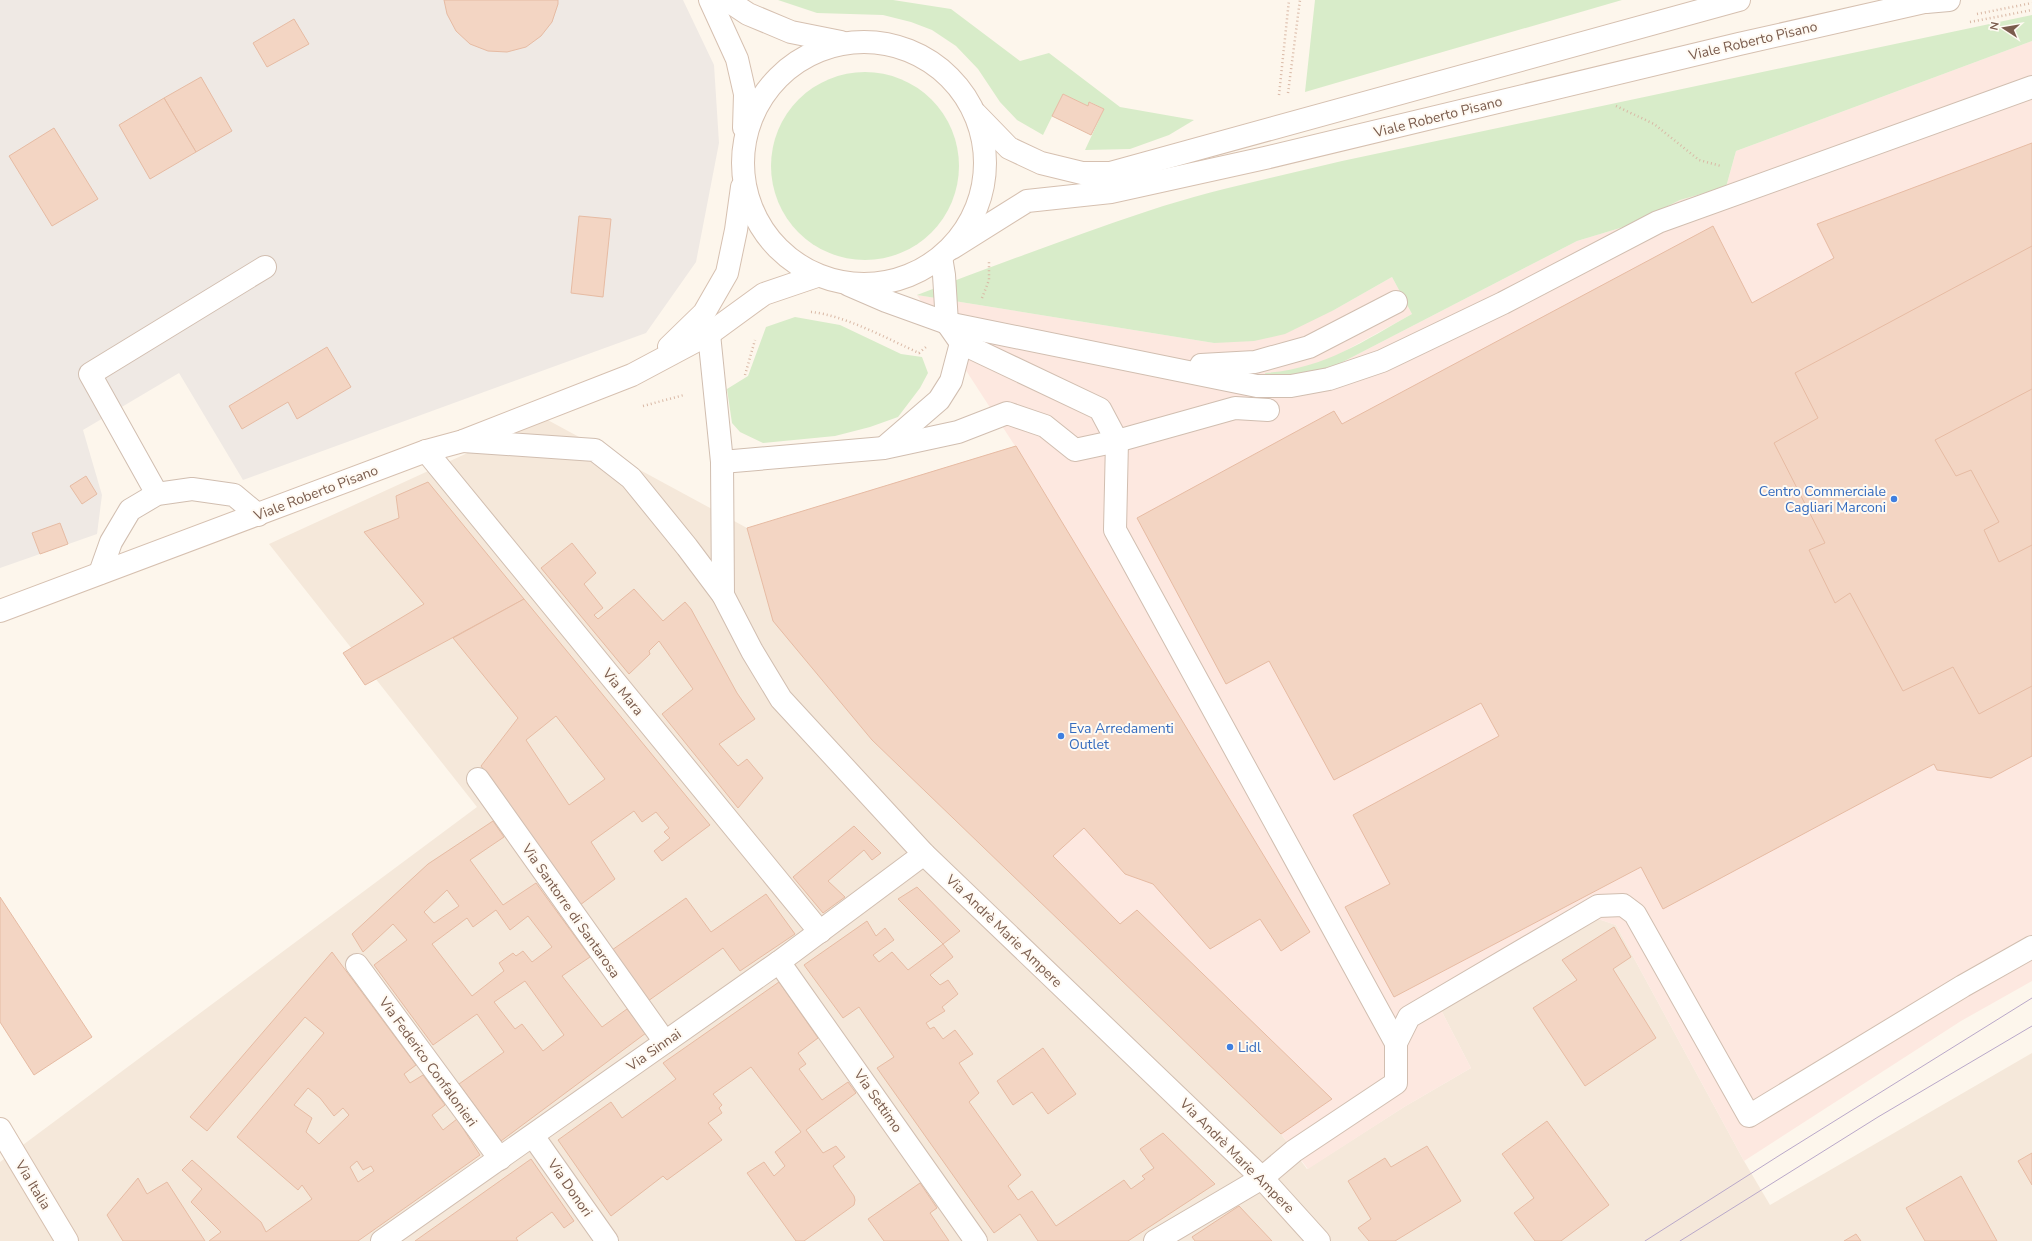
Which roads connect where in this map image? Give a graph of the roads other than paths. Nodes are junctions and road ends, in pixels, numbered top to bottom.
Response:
1 (710, 0) edge
2 (727, 0) edge
3 (1739, 0) edge
4 (1949, 0) edge
5 (1930, 1) edge
6 (842, 43) junction
7 (2032, 87) edge
8 (976, 114) junction
9 (744, 154) junction
10 (743, 177) junction
11 (946, 252) junction
12 (265, 267) dead end
13 (817, 276) junction
14 (849, 285) junction
15 (1396, 302) dead end
16 (947, 323) junction
17 (709, 334) junction
18 (961, 343) junction
19 (1162, 366) junction
20 (632, 375) junction
21 (1268, 410) dead end
22 (463, 440) junction
23 (1116, 441) junction
24 (884, 448) junction
25 (426, 452) junction
26 (722, 462) junction
27 (157, 494) junction
28 (258, 515) junction
29 (100, 574) junction
30 (723, 595) junction
31 (0, 611) edge
32 (478, 779) dead end
33 (924, 854) junction
34 (820, 932) junction
35 (2032, 947) edge
36 (779, 962) junction
37 (357, 965) dead end
38 (665, 1042) junction
39 (1396, 1043) junction
40 (0, 1129) edge
41 (533, 1136) junction
42 (500, 1159) junction
43 (1262, 1178) junction
44 (1164, 1239) edge
45 (68, 1241) edge
46 (382, 1241) edge
47 (607, 1241) edge
48 (976, 1241) edge
49 (1319, 1241) edge

1 - 9 street
2 - 6 street
3 - 8 street
4 - 5 street, Viale Roberto Pisano
5 - 11 street, Viale Roberto Pisano
6 - 8 street
6 - 9 street
7 - 19 street
8 - 11 street
9 - 10 street
10 - 13 street
10 - 20 street, Viale Roberto Pisano
11 - 14 street, Viale Roberto Pisano
11 - 16 street
12 - 27 street
13 - 14 street
13 - 17 street, Viale Roberto Pisano
14 - 16 street
15 - 19 street
16 - 18 street
16 - 19 street
17 - 20 street, Viale Roberto Pisano
17 - 26 street, Via Andrè Marie Ampere
18 - 23 street
18 - 24 street
20 - 22 street, Viale Roberto Pisano
21 - 23 street
22 - 25 street, Viale Roberto Pisano
22 - 30 street, Via Andrè Marie Ampere
23 - 24 street
23 - 39 street
24 - 26 street
25 - 28 street, Viale Roberto Pisano
25 - 34 street, Via Mara
26 - 30 street, Via Andrè Marie Ampere
27 - 28 street
27 - 29 street
28 - 29 street, Viale Roberto Pisano
29 - 31 street, Viale Roberto Pisano
30 - 33 street, Via Andrè Marie Ampere
32 - 38 street, Via Santorre di Santarosa
33 - 34 street, Via Sinnai
33 - 43 street, Via Andrè Marie Ampere
34 - 36 street, Via Sinnai
35 - 39 street
36 - 38 street, Via Sinnai
36 - 48 street, Via Settimo
37 - 42 street, Via Federico Confalonieri
38 - 41 street, Via Sinnai
39 - 43 street
40 - 45 street, Via Italia
41 - 42 street, Via Sinnai
41 - 47 street, Via Donori
42 - 46 street, Via Sinnai
43 - 44 street
43 - 49 street, Via Andrè Marie Ampere

